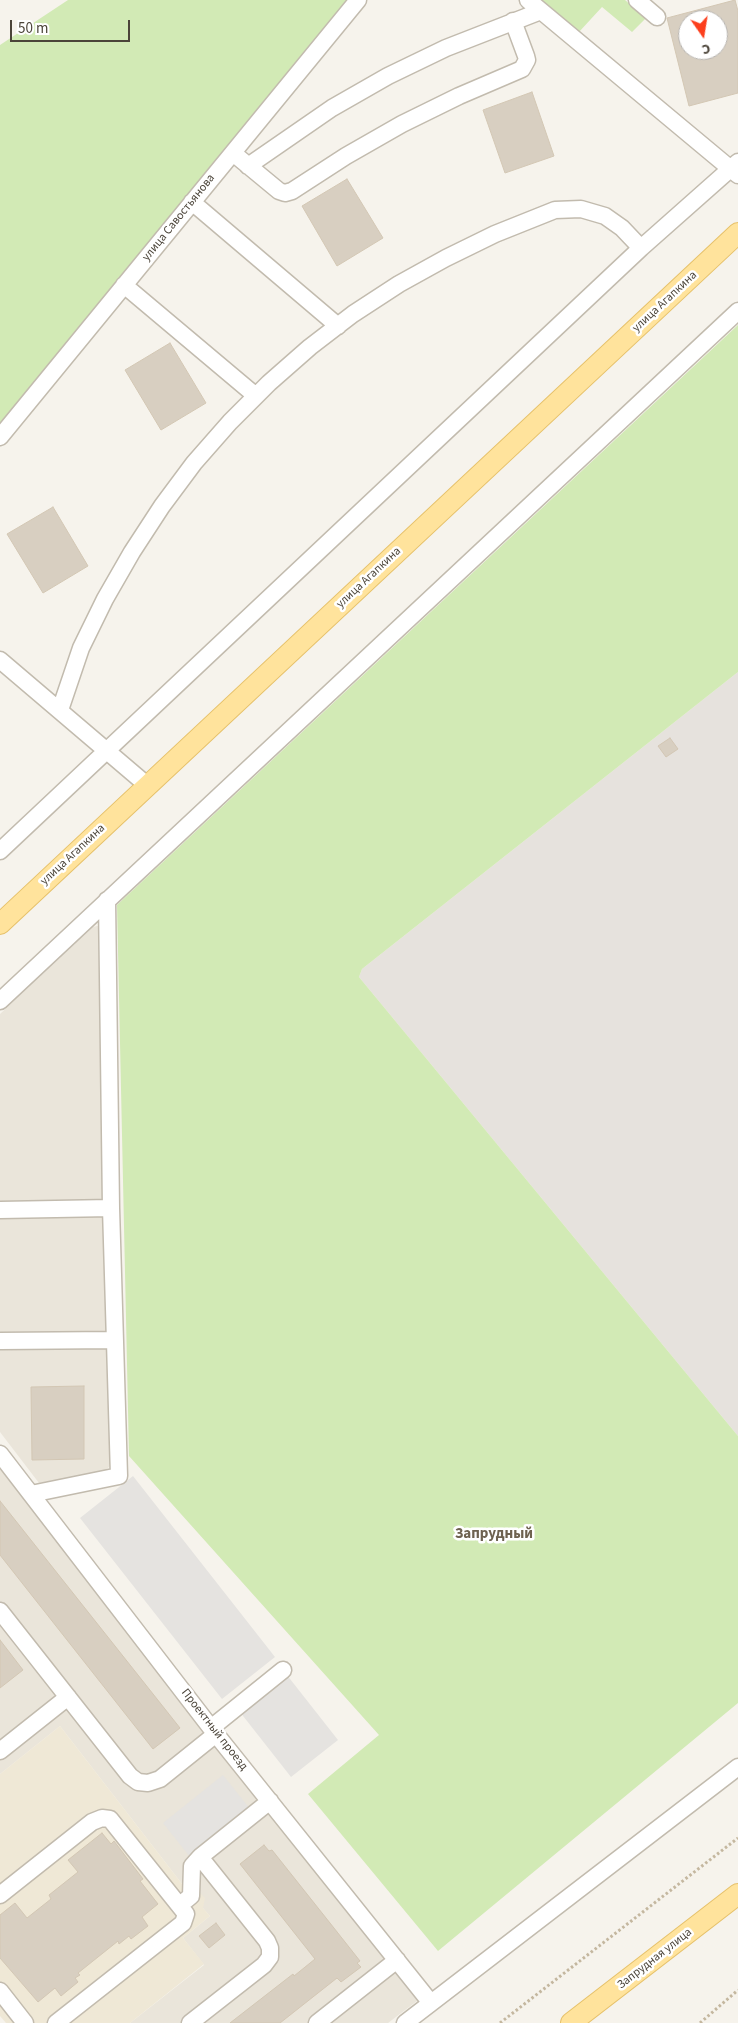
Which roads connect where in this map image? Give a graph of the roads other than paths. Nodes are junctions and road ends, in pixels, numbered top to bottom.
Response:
1 (358, 0) edge
2 (528, 0) edge
3 (637, 0) edge
4 (541, 11) junction
5 (657, 17) dead end
6 (513, 21) junction
7 (233, 153) junction
8 (248, 166) junction
9 (736, 169) edge
10 (192, 202) junction
11 (738, 233) edge
12 (642, 248) junction
13 (124, 285) junction
14 (738, 311) edge
15 (338, 326) junction
16 (256, 396) junction
17 (0, 437) edge
18 (0, 660) edge
19 (60, 710) junction
20 (106, 750) junction
21 (148, 786) junction
22 (0, 851) edge
23 (107, 900) junction
24 (0, 924) edge
25 (0, 1001) edge
26 (111, 1208) junction
27 (0, 1210) edge
28 (114, 1340) junction
29 (0, 1341) edge
30 (2, 1462) edge
31 (31, 1494) junction
32 (0, 1612) edge
33 (283, 1670) dead end
34 (68, 1697) junction
35 (214, 1731) junction
36 (0, 1751) edge
37 (738, 1767) edge
38 (270, 1801) junction
39 (200, 1857) junction
40 (738, 1894) edge
41 (0, 1895) edge
42 (180, 1905) junction
43 (397, 1960) junction
44 (0, 1992) edge
45 (431, 2003) junction
46 (25, 2023) edge
47 (56, 2023) edge
48 (190, 2023) edge
49 (317, 2023) edge
50 (405, 2023) edge
51 (571, 2023) edge

1 - 7 street, улица Савостьянова
2 - 4 street
3 - 5 street
4 - 6 street
4 - 9 street
6 - 8 street
6 - 8 street
7 - 8 street
7 - 10 street, улица Савостьянова
9 - 12 street
10 - 13 street, улица Савостьянова
10 - 15 street
11 - 21 main road, улица Агапкина
12 - 15 street
12 - 20 street
13 - 16 street
13 - 17 street, улица Савостьянова
14 - 23 street
15 - 16 street
16 - 19 street
18 - 19 street
19 - 20 street
20 - 21 street
20 - 22 street
21 - 24 main road, улица Агапкина
23 - 25 street
23 - 26 street
26 - 27 street
26 - 28 street
28 - 29 street
28 - 31 street
30 - 31 street, Проектный проезд
31 - 35 street, Проектный проезд
32 - 34 street
33 - 35 street
34 - 35 street
34 - 36 street
35 - 38 street, Проектный проезд
37 - 45 street
38 - 39 street
38 - 43 street, Проектный проезд
39 - 42 street
39 - 48 street
40 - 51 main road, Запрудная улица
41 - 42 street
42 - 47 street
43 - 45 street, Проектный проезд
43 - 49 street
44 - 46 street
45 - 50 street

